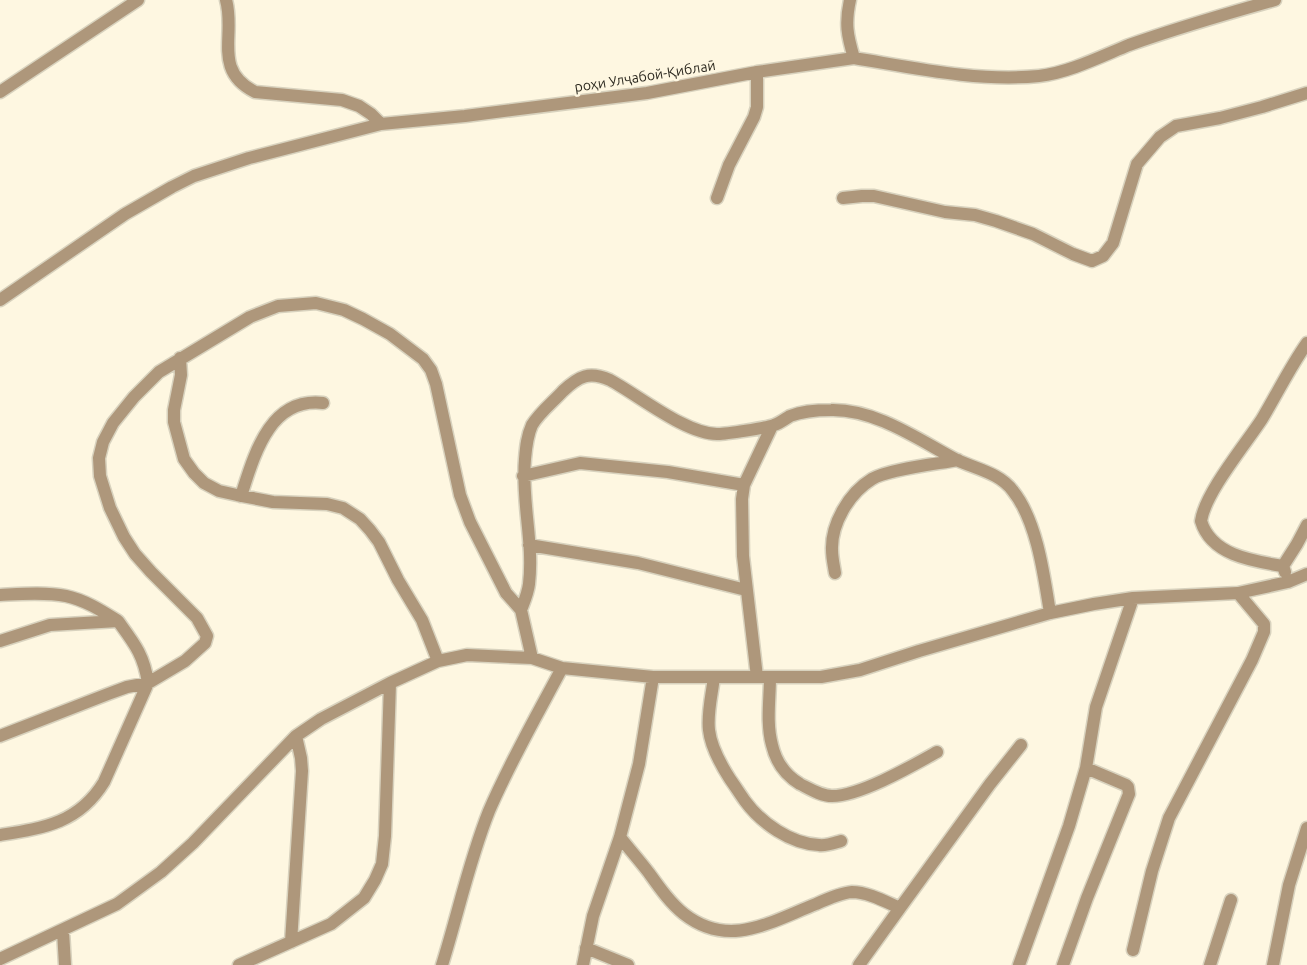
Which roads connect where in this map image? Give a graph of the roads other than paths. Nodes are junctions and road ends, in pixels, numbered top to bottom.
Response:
1 (138, 0) edge
2 (226, 0) edge
3 (850, 0) edge
4 (1275, 0) edge
5 (854, 58) junction
6 (758, 72) junction
7 (0, 92) edge
8 (1307, 93) edge
9 (382, 124) junction
10 (717, 198) dead end
11 (843, 198) dead end
12 (0, 300) edge
13 (1307, 343) edge
14 (180, 358) junction
15 (323, 403) dead end
16 (772, 426) junction
17 (958, 460) junction
18 (523, 476) junction
19 (744, 485) junction
20 (241, 496) junction
21 (1307, 525) edge
22 (529, 546) junction
23 (1282, 566) junction
24 (835, 573) dead end
25 (1307, 574) edge
26 (1288, 582) junction
27 (746, 590) junction
28 (1238, 593) junction
29 (0, 595) edge
30 (1134, 598) junction
31 (521, 610) junction
32 (1050, 613) junction
33 (118, 621) junction
34 (0, 641) edge
35 (532, 658) junction
36 (438, 661) junction
37 (562, 668) junction
38 (653, 677) junction
39 (714, 677) junction
40 (763, 677) junction
41 (148, 683) junction
42 (390, 683) junction
43 (0, 736) edge
44 (296, 736) junction
45 (1022, 745) dead end
46 (937, 752) dead end
47 (1086, 768) junction
48 (1307, 828) edge
49 (0, 836) edge
50 (620, 837) junction
51 (841, 842) dead end
52 (1231, 900) dead end
53 (900, 908) junction
54 (63, 930) junction
55 (291, 942) junction
56 (586, 948) junction
57 (1133, 950) dead end
58 (0, 959) edge
59 (65, 965) edge
60 (239, 965) edge
61 (442, 965) edge
62 (583, 965) edge
63 (628, 965) edge
64 (859, 965) edge
65 (1019, 965) edge
66 (1063, 965) edge
67 (1210, 965) edge
68 (1273, 965) edge

1 - 7 street
2 - 9 street
3 - 5 street
4 - 5 street, роҳи Улҷабой-Қиблаӣ
5 - 6 street, роҳи Улҷабой-Қиблаӣ
6 - 9 street, роҳи Улҷабой-Қиблаӣ
6 - 10 street
8 - 11 street
9 - 12 street, роҳи Улҷабой-Қиблаӣ
13 - 23 street
14 - 20 street
14 - 31 street
14 - 41 street
15 - 20 street
16 - 17 street
16 - 18 street
16 - 19 street
17 - 24 street
17 - 32 street
18 - 19 street
18 - 22 street
19 - 27 street
20 - 36 street
21 - 23 street
22 - 27 street
22 - 31 street
23 - 26 street
25 - 26 street
26 - 28 street
27 - 40 street
28 - 30 street
28 - 57 street
29 - 33 street
30 - 32 street
30 - 47 street
31 - 35 street
32 - 40 street
33 - 34 street
33 - 41 street
35 - 36 street
35 - 37 street
36 - 42 street
37 - 38 street
37 - 61 street
38 - 39 street
38 - 50 street
39 - 40 street
39 - 51 street
40 - 46 street
41 - 43 street
41 - 49 street
42 - 44 street
42 - 55 street
44 - 54 street
44 - 55 street
45 - 53 street
47 - 65 street
47 - 66 street
48 - 68 street
50 - 53 street
50 - 56 street
52 - 67 street
53 - 64 street
54 - 58 street
54 - 59 street
55 - 60 street
56 - 62 street
56 - 63 street

